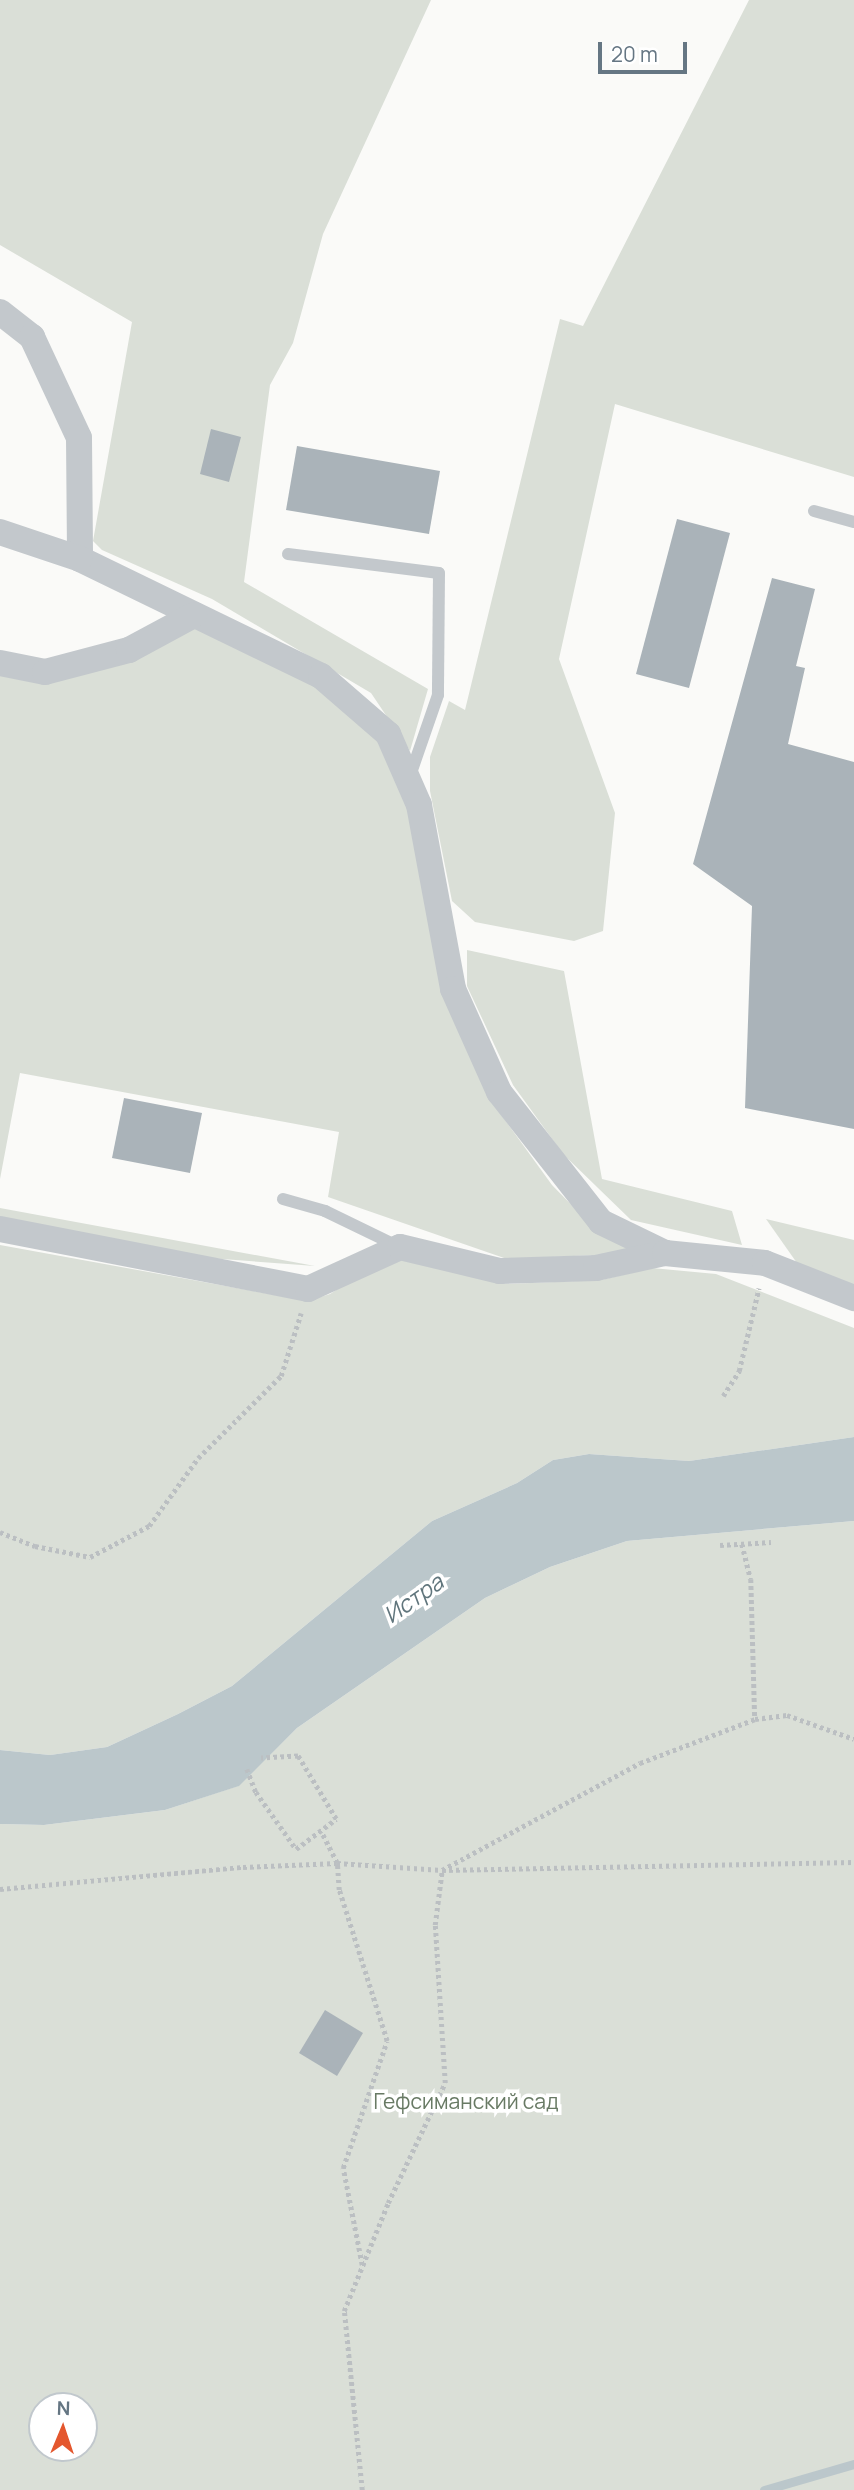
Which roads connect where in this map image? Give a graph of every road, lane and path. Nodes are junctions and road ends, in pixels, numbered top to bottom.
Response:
1 (0, 312) edge
2 (814, 511) dead end
3 (854, 522) edge
4 (0, 532) edge
5 (288, 554) dead end
6 (80, 559) junction
7 (194, 615) junction
8 (0, 663) edge
9 (407, 782) junction
10 (283, 1199) dead end
11 (0, 1229) edge
12 (400, 1247) junction
13 (665, 1252) junction
14 (765, 1264) junction
15 (308, 1289) junction
16 (854, 1298) edge
17 (723, 1396) dead end
18 (0, 1532) edge
19 (771, 1542) dead end
20 (742, 1544) junction
21 (720, 1545) dead end
22 (755, 1719) junction
23 (854, 1739) edge
24 (261, 1758) dead end
25 (247, 1769) dead end
26 (321, 1832) junction
27 (854, 1862) edge
28 (337, 1863) junction
29 (442, 1870) junction
30 (0, 1889) edge
31 (362, 2266) junction
32 (362, 2490) edge

1 - 6 street
2 - 3 lane
4 - 6 street
5 - 9 lane
6 - 7 street
7 - 8 street
7 - 9 street
9 - 13 street
10 - 12 lane
11 - 15 street
12 - 13 street
12 - 15 street
13 - 14 street
14 - 16 street
14 - 17 path
15 - 18 path
19 - 20 path
20 - 21 path
20 - 22 path
22 - 23 path
22 - 29 path
24 - 26 path
25 - 26 path
26 - 28 path
27 - 29 path
28 - 29 path
28 - 30 path
28 - 31 path
29 - 31 path
31 - 32 path

